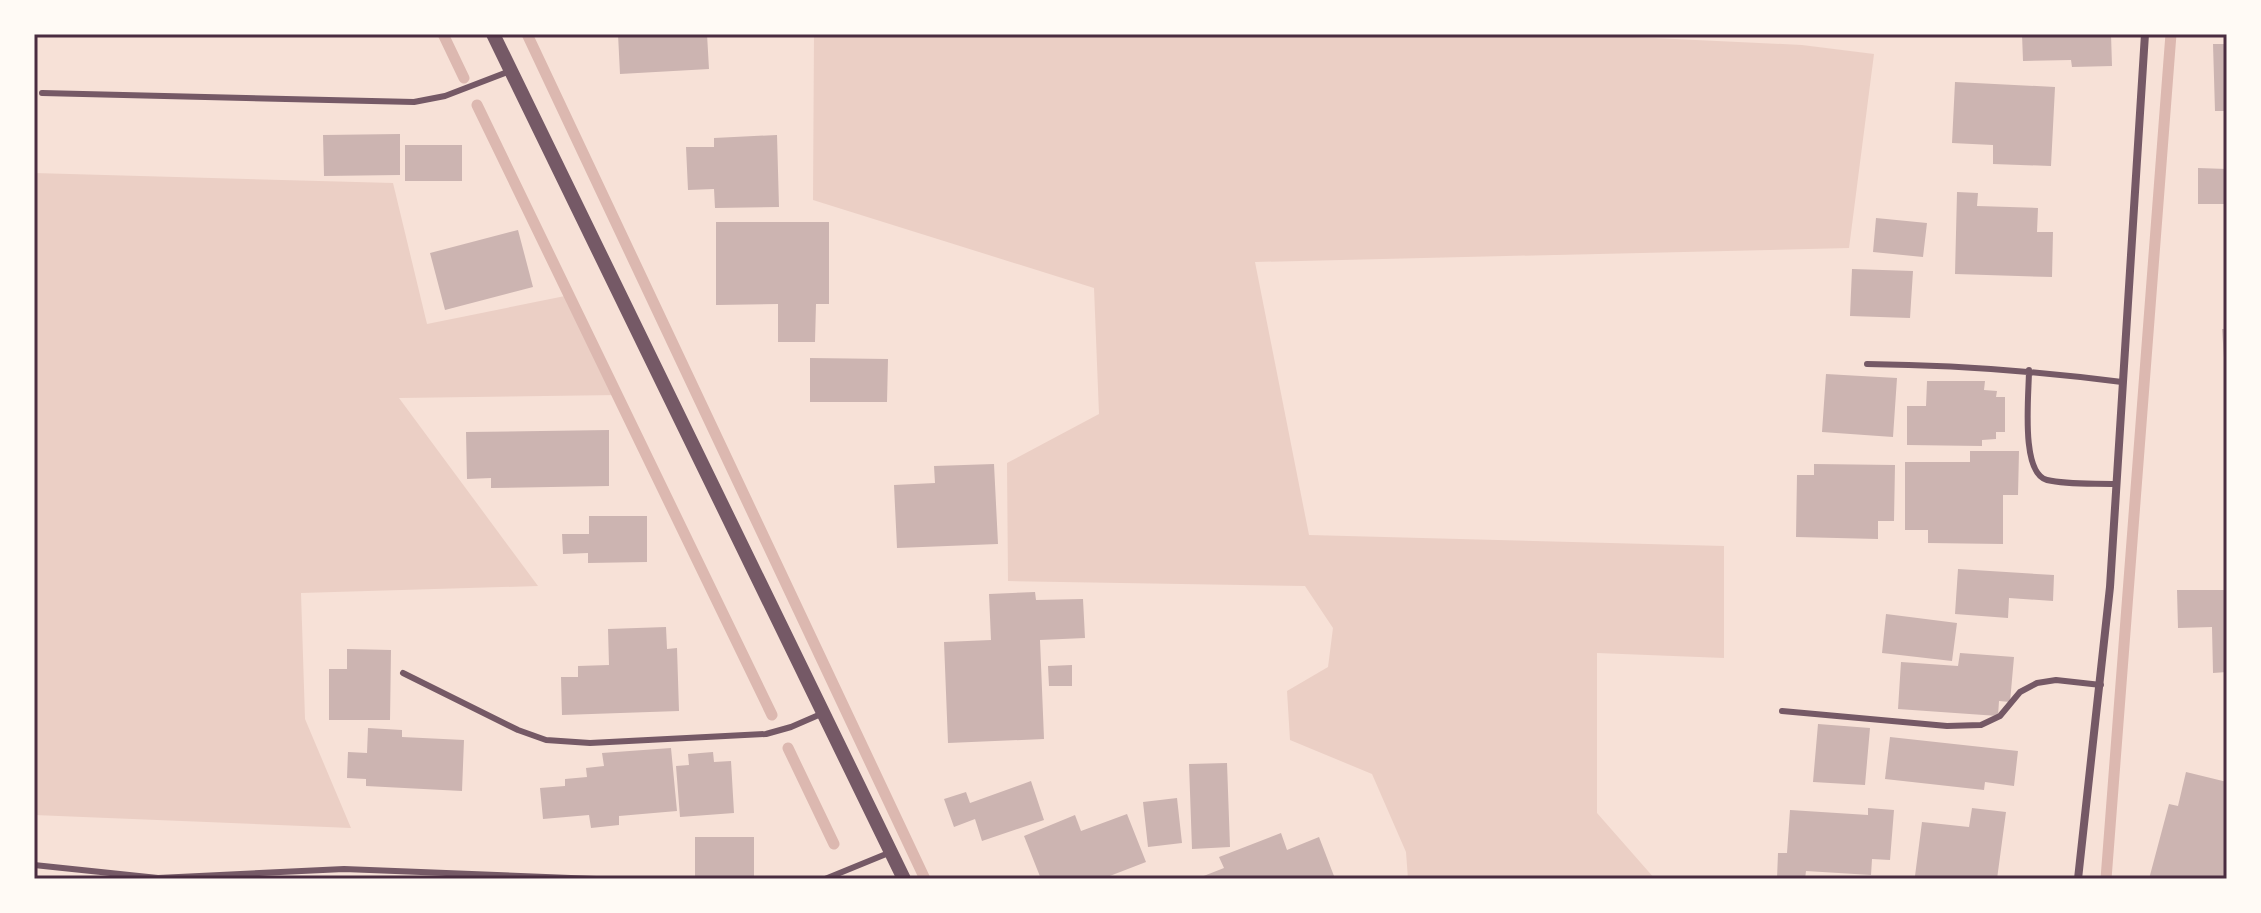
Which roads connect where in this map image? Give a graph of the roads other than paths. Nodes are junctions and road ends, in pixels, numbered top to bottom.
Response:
1 (493, 34) edge
2 (2145, 34) edge
3 (510, 71) junction
4 (42, 93) dead end
5 (1867, 364) dead end
6 (2029, 370) junction
7 (2122, 382) junction
8 (2116, 484) junction
9 (403, 673) dead end
10 (2101, 685) junction
11 (1782, 711) dead end
12 (821, 714) junction
13 (891, 852) junction
14 (34, 865) edge
15 (596, 879) edge
16 (825, 879) edge
17 (904, 879) edge
18 (2078, 879) edge

1 - 3 street
2 - 7 street
3 - 4 lane
3 - 12 street
5 - 6 lane
6 - 7 lane
6 - 8 lane
7 - 8 street
8 - 10 street
9 - 12 lane
10 - 11 lane
10 - 18 street
12 - 13 street
13 - 16 lane
13 - 17 street
14 - 15 lane

